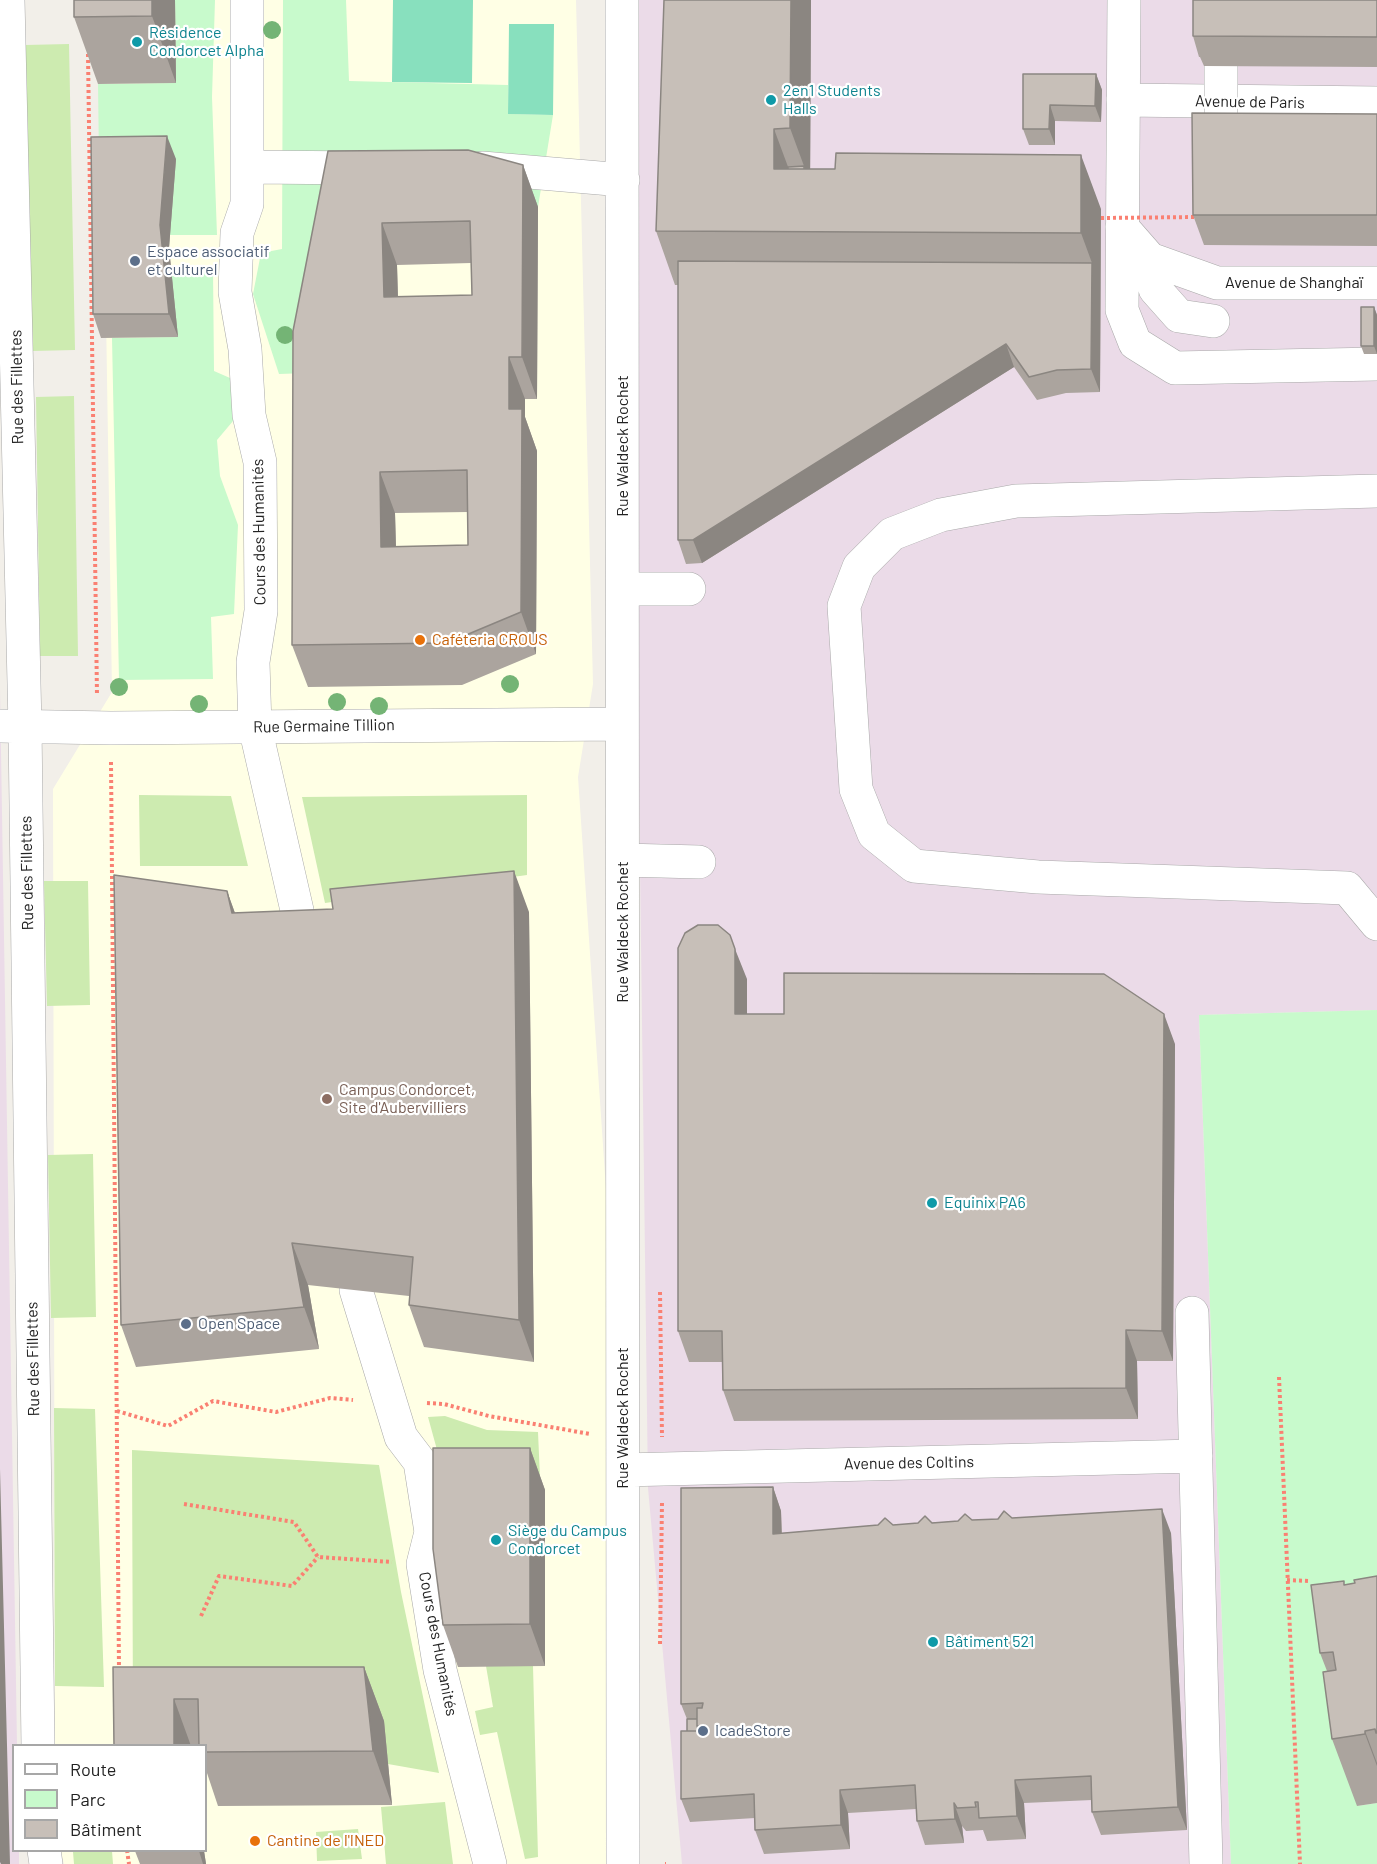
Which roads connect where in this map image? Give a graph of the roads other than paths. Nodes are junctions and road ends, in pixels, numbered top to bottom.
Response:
1 (8, 0) edge
2 (247, 0) edge
3 (622, 0) edge
4 (1124, 0) edge
5 (1229, 11) edge
6 (1123, 100) junction
7 (1377, 103) edge
8 (249, 167) junction
9 (400, 168) edge
10 (458, 168) edge
11 (623, 180) junction
12 (1220, 184) edge
13 (1111, 223) junction
14 (1150, 259) junction
15 (1377, 283) edge
16 (1214, 321) dead end
17 (1377, 364) edge
18 (1377, 491) edge
19 (623, 589) junction
20 (689, 589) dead end
21 (12, 649) edge
22 (622, 724) junction
23 (13, 726) edge
24 (255, 727) junction
25 (622, 860) junction
26 (699, 862) dead end
27 (1377, 924) edge
28 (307, 954) edge
29 (356, 1290) edge
30 (1192, 1313) dead end
31 (1196, 1456) junction
32 (623, 1470) junction
33 (39, 1744) edge
34 (490, 1864) edge
35 (622, 1864) edge
36 (1206, 1864) edge

1 - 21 street, Rue des Fillettes
2 - 8 street, Cours des Humanités
3 - 11 street, Rue Waldeck Rochet
4 - 6 street
5 - 12 street, bridge
6 - 7 street, Avenue de Paris
6 - 13 street
8 - 9 street
8 - 24 street, Cours des Humanités
10 - 11 street
11 - 19 street, Rue Waldeck Rochet
13 - 14 street, Avenue de Shanghaï
13 - 17 street
14 - 15 street, Avenue de Shanghaï
14 - 16 street
18 - 27 street
19 - 20 street
19 - 22 street, Rue Waldeck Rochet
21 - 23 street, Rue des Fillettes
22 - 24 street, Rue Germaine Tillion
22 - 25 street, Rue Waldeck Rochet
23 - 24 street, Rue Germaine Tillion
23 - 33 street, Rue des Fillettes
24 - 28 street, Cours des Humanités
25 - 26 street
25 - 32 street, Rue Waldeck Rochet
29 - 34 street, Cours des Humanités
30 - 31 street
31 - 32 street, Avenue des Coltins
31 - 36 street
32 - 35 street, Rue Waldeck Rochet

